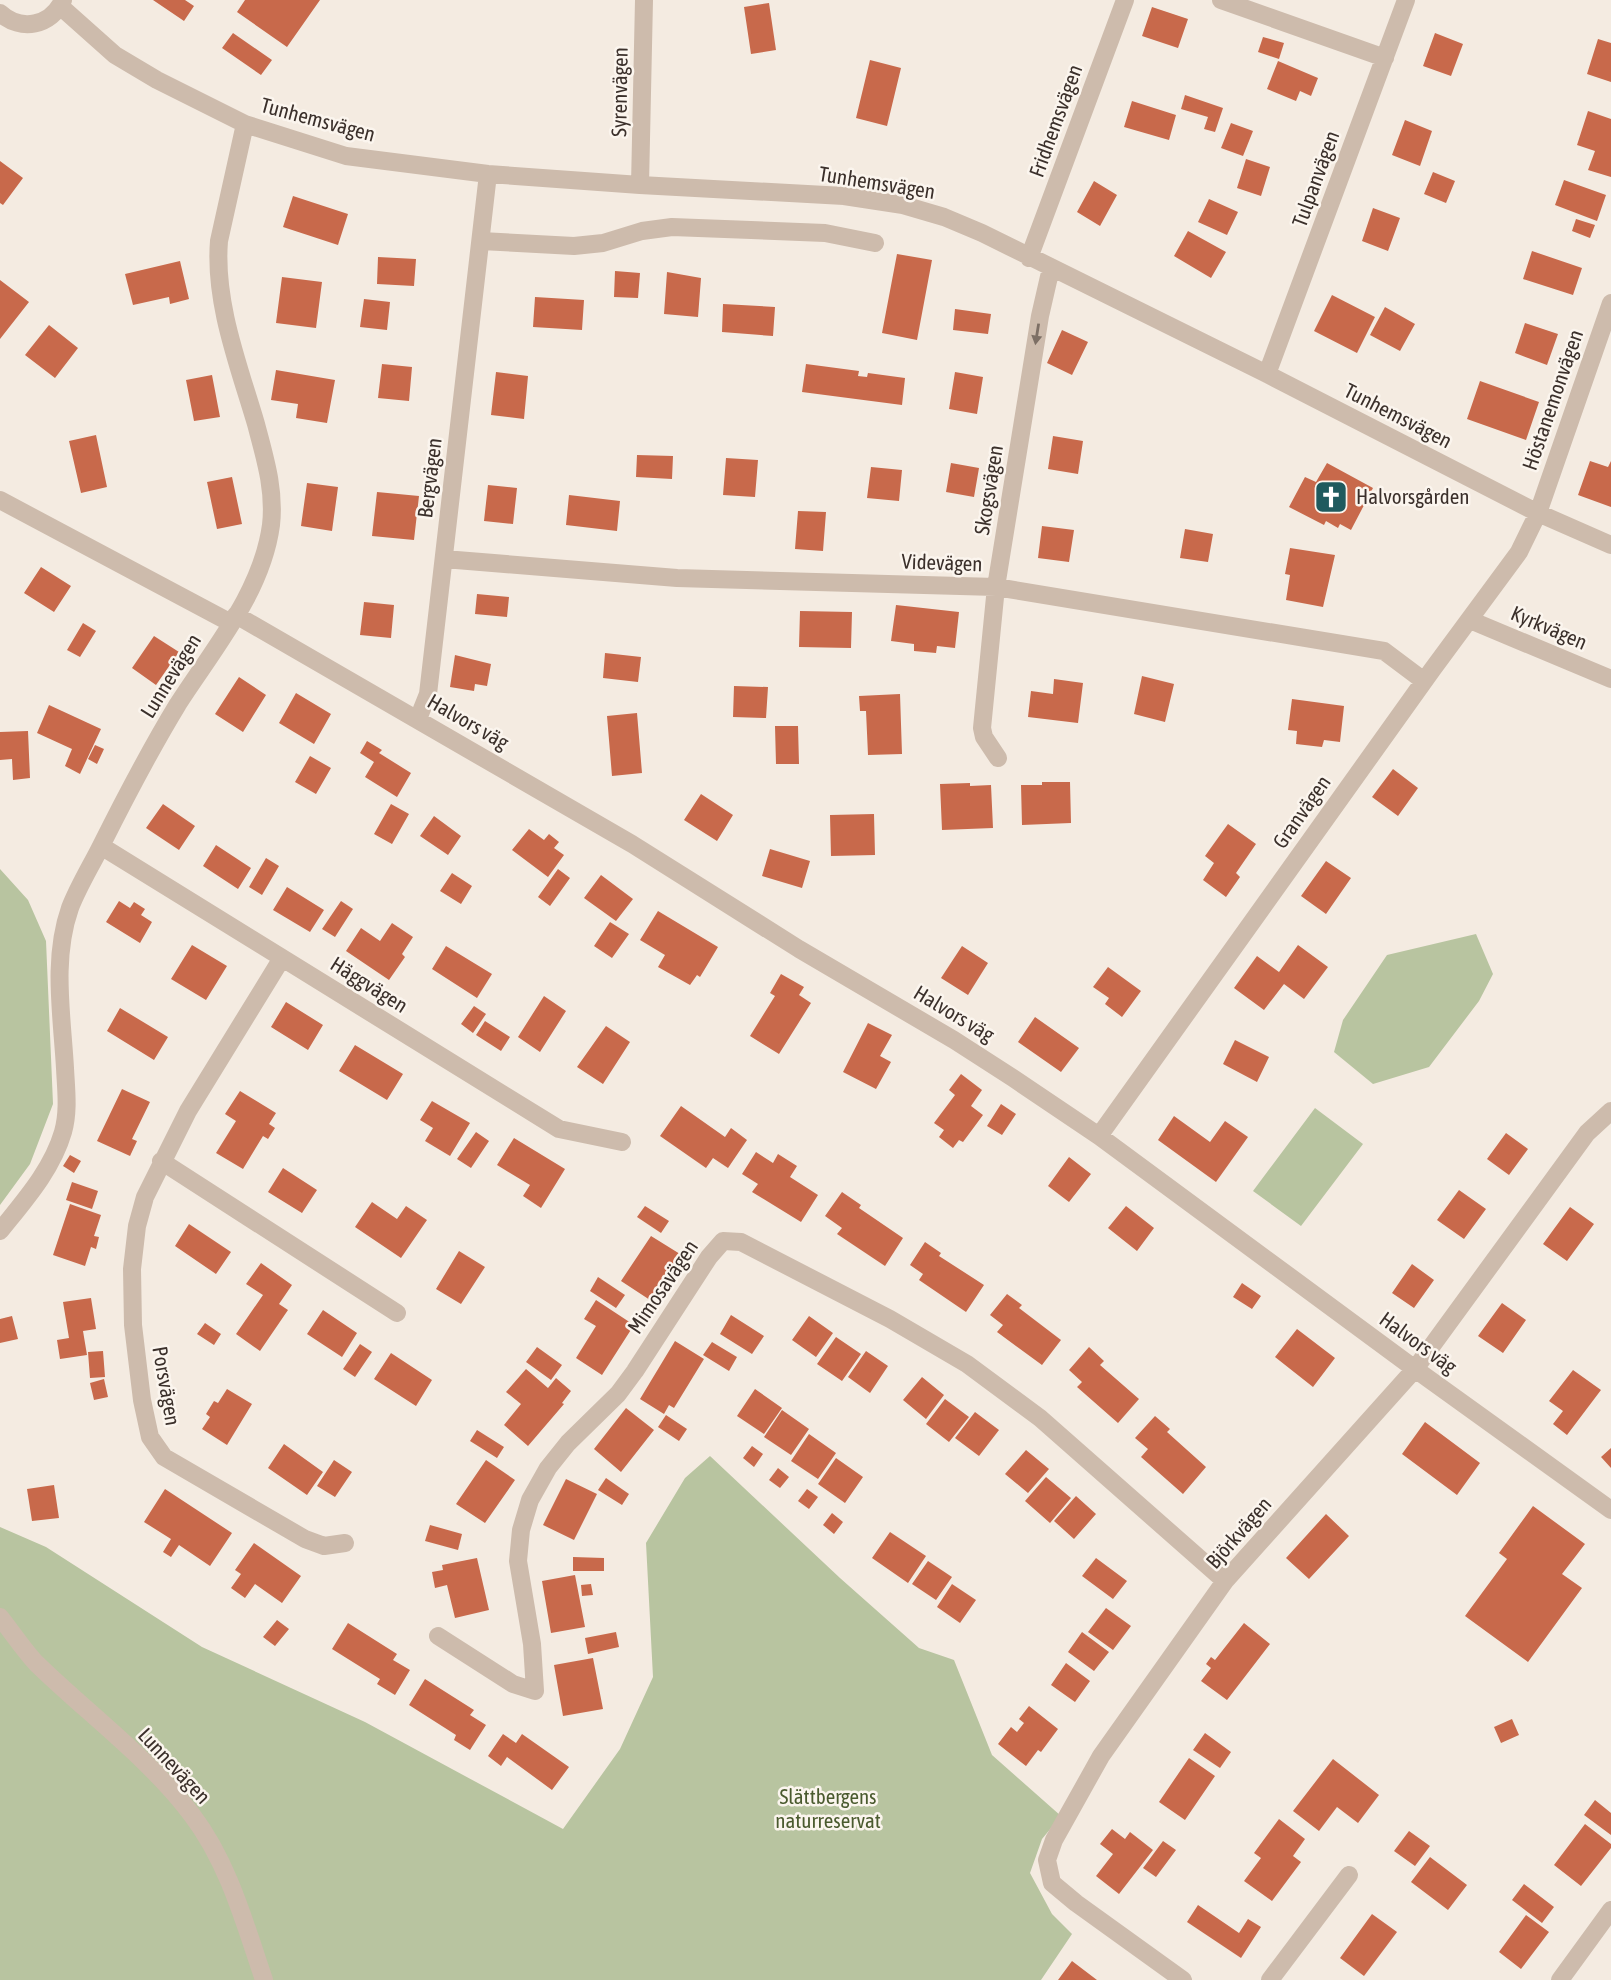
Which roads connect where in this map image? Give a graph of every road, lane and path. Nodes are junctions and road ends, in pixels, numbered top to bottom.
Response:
1 (644, 0) edge
2 (1125, 0) edge
3 (1221, 0) edge
4 (1406, 0) edge
5 (62, 3) edge
6 (0, 13) edge
7 (1385, 58) junction
8 (245, 124) junction
9 (488, 174) junction
10 (640, 186) junction
11 (481, 241) junction
12 (875, 243) dead end
13 (1030, 258) junction
14 (1051, 268) junction
15 (1611, 303) edge
16 (1267, 374) junction
17 (0, 500) edge
18 (1538, 513) junction
19 (1611, 545) edge
20 (444, 559) junction
21 (996, 587) junction
22 (234, 619) junction
23 (1470, 620) junction
24 (1611, 679) edge
25 (1424, 681) junction
26 (418, 719) junction
27 (998, 758) dead end
28 (101, 846) junction
29 (282, 958) junction
30 (1611, 1111) edge
31 (1099, 1136) junction
32 (622, 1142) dead end
33 (161, 1161) junction
34 (0, 1231) edge
35 (397, 1313) dead end
36 (1415, 1369) junction
37 (1611, 1510) edge
38 (345, 1543) dead end
39 (1225, 1581) junction
40 (0, 1617) edge
41 (438, 1636) dead end
42 (1349, 1875) dead end
43 (1611, 1910) edge
44 (264, 1980) edge
45 (1183, 1980) edge
46 (1270, 1980) edge
47 (1560, 1980) edge

1 - 10 street, Syrenvägen
2 - 13 street, Fridhemsvägen
3 - 7 street
4 - 7 street, Tulpanvägen
5 - 6 street
5 - 8 street, Tunhemsvägen
7 - 16 street, Tulpanvägen
8 - 9 street, Tunhemsvägen
8 - 22 street, Lunnevägen
9 - 10 street, Tunhemsvägen
9 - 11 street, Bergvägen
10 - 13 street, Tunhemsvägen
11 - 12 street
11 - 20 street, Bergvägen
13 - 14 street, Tunhemsvägen
14 - 16 street, Tunhemsvägen
14 -> 21 street, Skogsvägen
15 - 18 street, Höstanemonvägen
16 - 18 street, Tunhemsvägen
17 - 22 street, Halvors väg
18 - 19 street, Tunhemsvägen
18 - 23 street, Granvägen
20 - 21 street, Videvägen
20 - 26 street, Bergvägen
21 - 25 street, Videvägen
21 - 27 street, Skogsvägen
22 - 26 street, Halvors väg
22 - 28 street, Lunnevägen
23 - 24 street, Kyrkvägen
23 - 25 street, Granvägen
25 - 31 street, Granvägen
26 - 31 street, Halvors väg
28 - 29 street, Häggvägen
28 - 34 street, Lunnevägen
29 - 32 street, Häggvägen
29 - 33 street, Porsvägen
30 - 36 street, Björkvägen
31 - 36 street, Halvors väg
33 - 35 street
33 - 38 street, Porsvägen
36 - 37 street, Halvors väg
36 - 39 street, Björkvägen
39 - 41 street, Mimosavägen
39 - 45 street, Björkvägen
40 - 44 street, Lunnevägen
42 - 46 street
43 - 47 street

